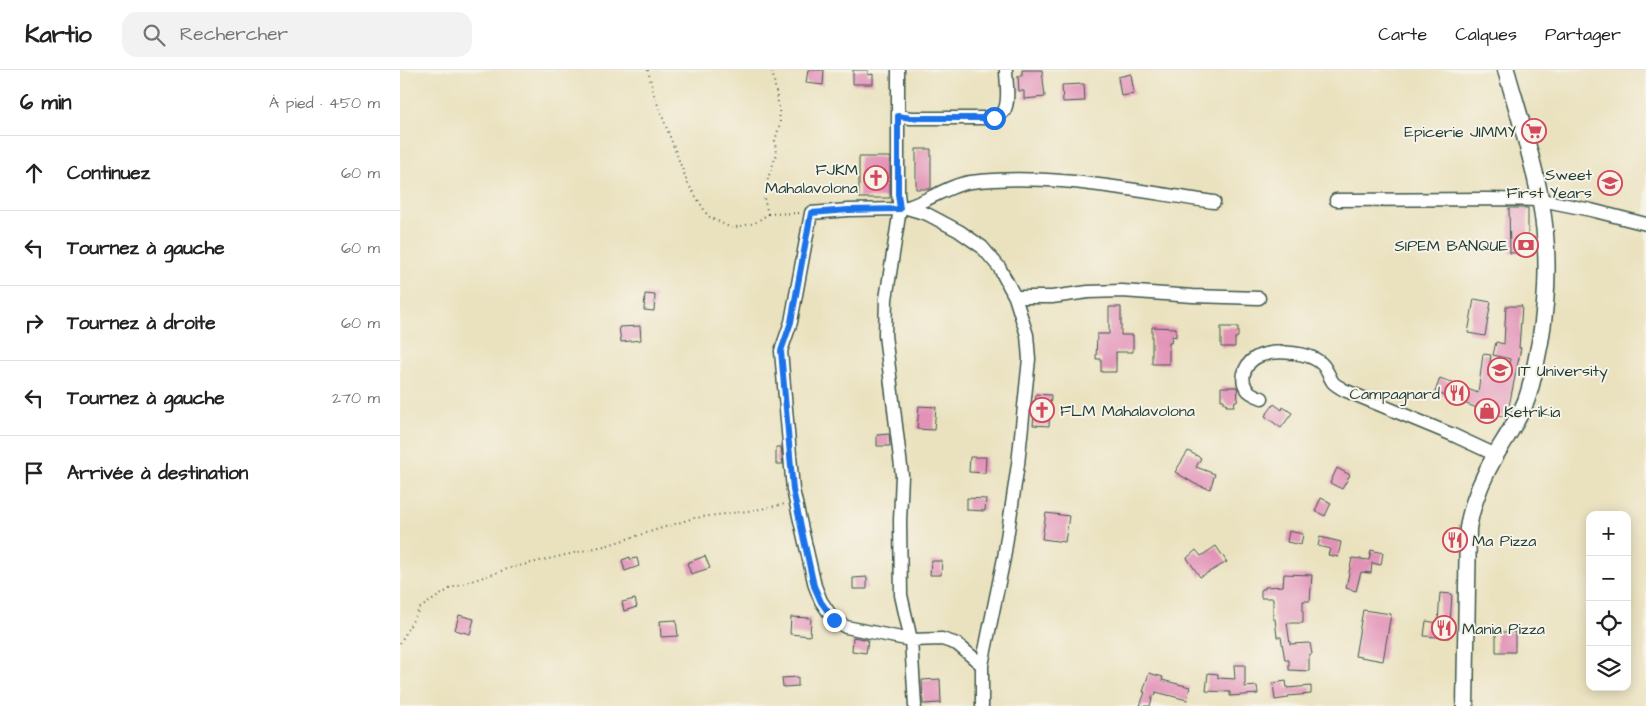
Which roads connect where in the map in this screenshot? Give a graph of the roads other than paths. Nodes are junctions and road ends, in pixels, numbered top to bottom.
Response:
1 (898, 70) edge
2 (1006, 70) edge
3 (1506, 70) edge
4 (898, 116) junction
5 (1336, 200) dead end
6 (1541, 200) junction
7 (1214, 202) dead end
8 (903, 209) junction
9 (1646, 224) edge
10 (1015, 297) junction
11 (1259, 298) dead end
12 (1262, 398) dead end
13 (1496, 455) junction
14 (911, 640) junction
15 (982, 664) junction
16 (985, 705) edge
17 (915, 706) edge
18 (1465, 706) edge

1 - 4 street
2 - 4 street
3 - 6 main road
4 - 8 street
5 - 6 street
6 - 9 street
6 - 13 main road
7 - 8 street
8 - 10 street
8 - 14 street
8 - 14 street
10 - 11 street
10 - 15 street
12 - 13 street
13 - 18 main road
14 - 15 street
14 - 17 street
15 - 16 street

